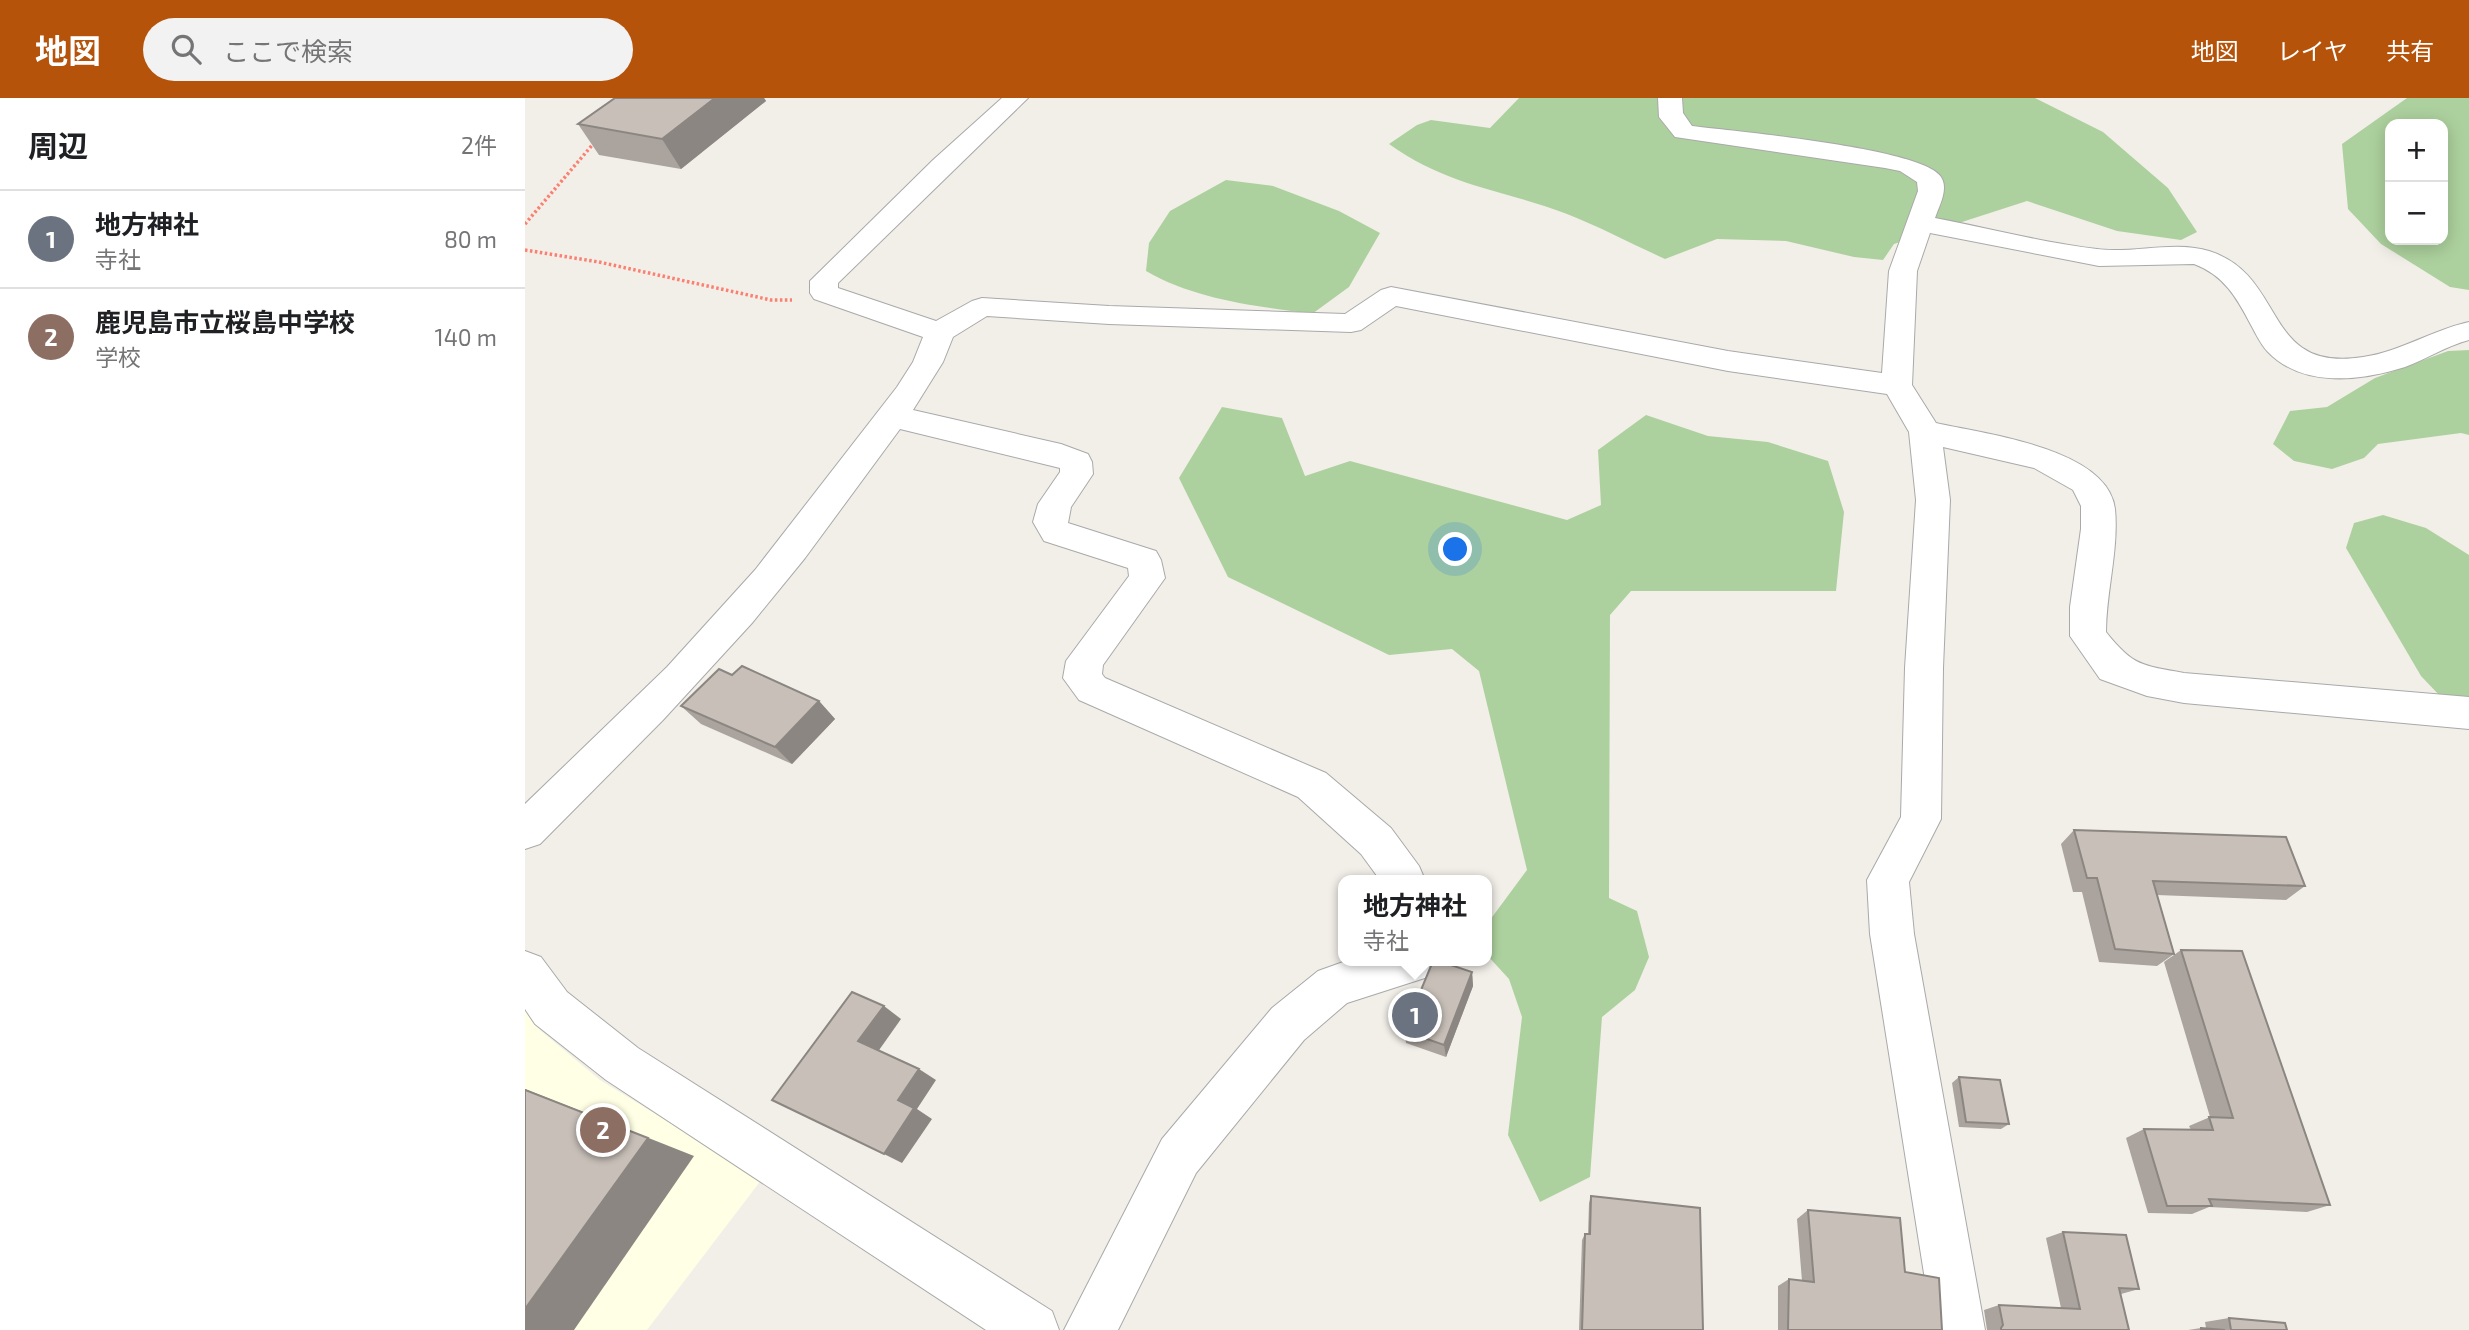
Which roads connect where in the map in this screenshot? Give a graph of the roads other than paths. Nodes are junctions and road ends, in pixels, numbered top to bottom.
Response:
1 (1016, 98) edge
2 (1670, 98) edge
3 (1921, 223) junction
4 (2469, 331) edge
5 (939, 332) junction
6 (1897, 385) junction
7 (892, 416) junction
8 (1925, 432) junction
9 (2469, 713) edge
10 (525, 831) edge
11 (1400, 875) edge
12 (1399, 966) edge
13 (525, 972) edge
14 (1033, 1330) edge
15 (1090, 1330) edge
16 (1959, 1330) edge

1 - 5 street
2 - 3 street
3 - 4 street
3 - 6 street
5 - 6 street
5 - 7 street
6 - 8 street
7 - 10 street
7 - 11 street
8 - 9 street
8 - 16 street
12 - 15 street
13 - 14 street

